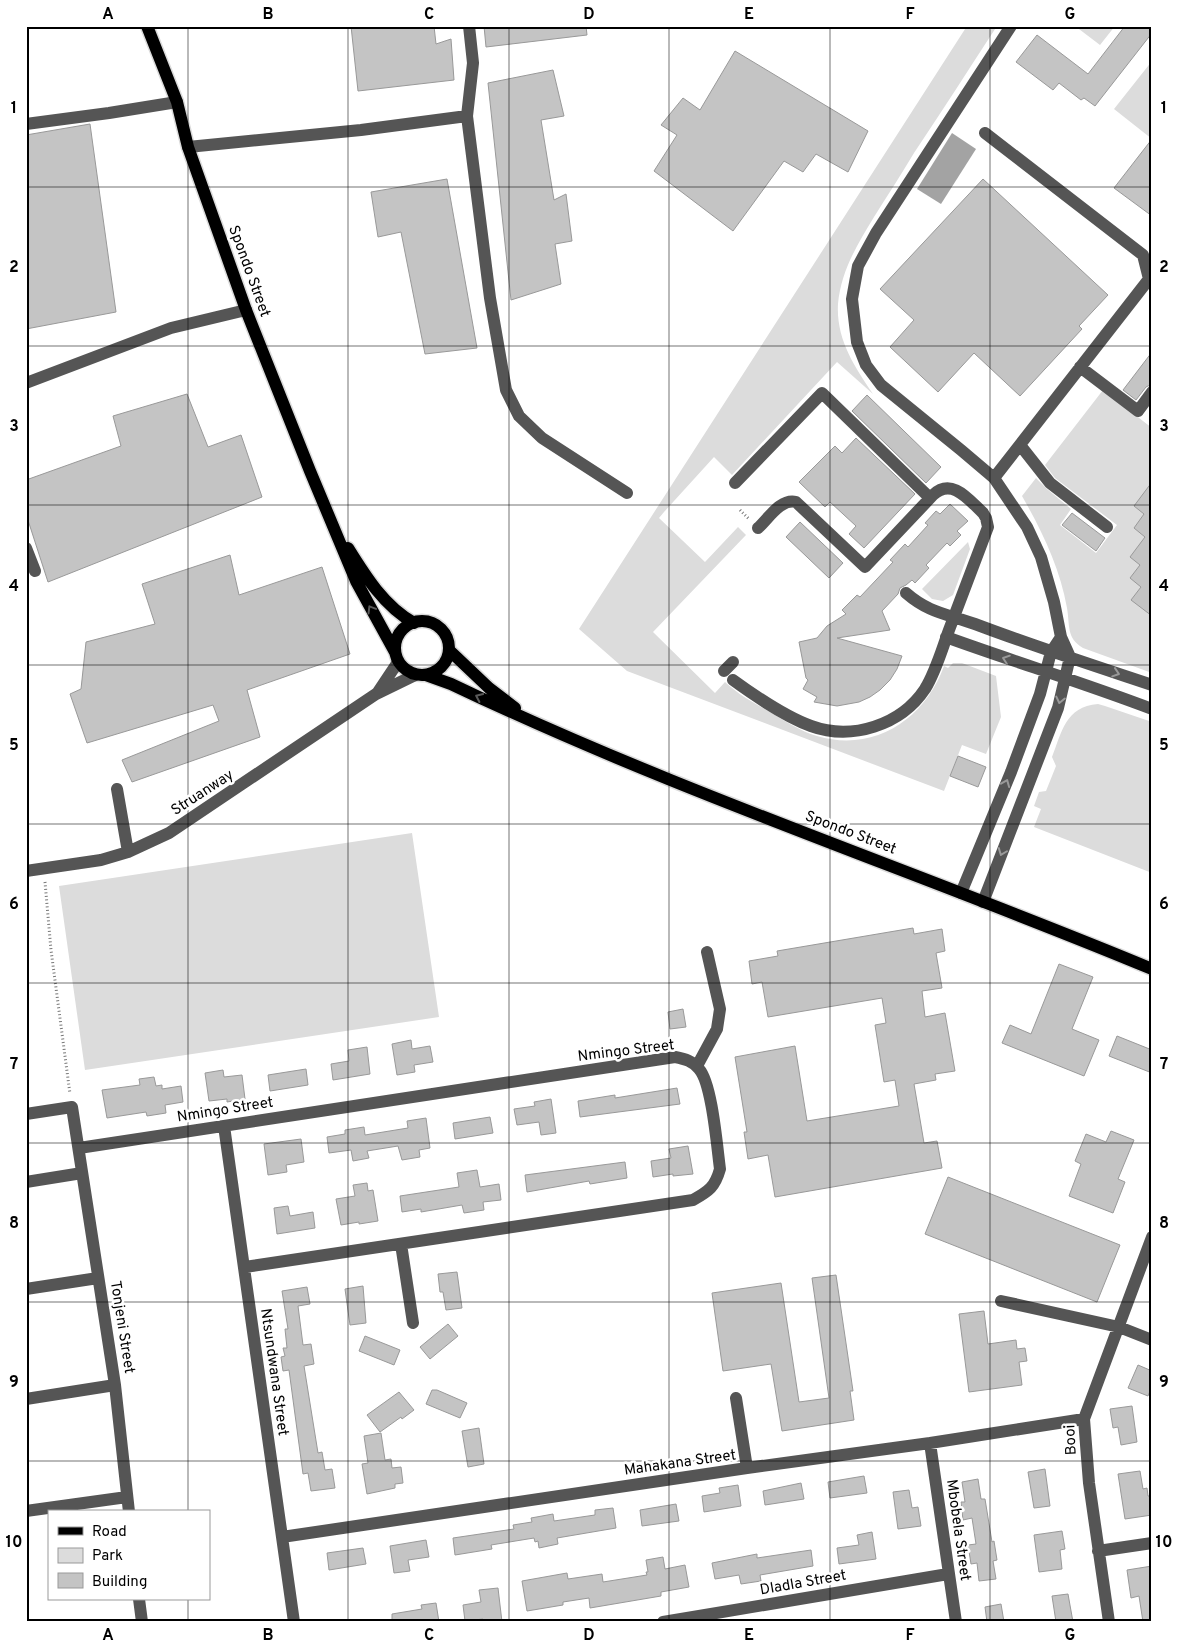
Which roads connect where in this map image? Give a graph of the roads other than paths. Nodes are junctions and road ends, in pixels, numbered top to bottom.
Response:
1 (147, 26) edge
2 (468, 26) edge
3 (1010, 26) edge
4 (177, 102) junction
5 (467, 116) junction
6 (26, 124) edge
7 (985, 133) dead end
8 (188, 147) junction
9 (1150, 278) edge
10 (246, 310) junction
11 (1080, 367) junction
12 (26, 383) edge
13 (1152, 392) edge
14 (1020, 445) junction
15 (994, 478) junction
16 (735, 483) dead end
17 (627, 493) dead end
18 (930, 498) junction
19 (332, 523) junction
20 (1107, 527) dead end
21 (758, 528) dead end
22 (26, 548) edge
23 (35, 572) dead end
24 (906, 593) dead end
25 (954, 616) junction
26 (414, 623) junction
27 (946, 637) junction
28 (1061, 637) junction
29 (449, 650) junction
30 (1051, 652) junction
31 (397, 657) junction
32 (1070, 657) junction
33 (730, 671) dead end
34 (1045, 672) junction
35 (420, 675) junction
36 (1065, 679) junction
37 (1152, 685) edge
38 (376, 694) junction
39 (1152, 709) edge
40 (540, 724) junction
41 (117, 789) dead end
42 (128, 852) junction
43 (26, 871) edge
44 (961, 893) junction
45 (983, 902) junction
46 (707, 952) dead end
47 (1152, 970) edge
48 (696, 1066) junction
49 (26, 1114) edge
50 (224, 1126) junction
51 (80, 1148) junction
52 (82, 1174) junction
53 (26, 1182) edge
54 (1152, 1237) edge
55 (401, 1244) junction
56 (245, 1267) junction
57 (98, 1278) junction
58 (26, 1289) edge
59 (1001, 1301) dead end
60 (414, 1323) dead end
61 (1119, 1327) junction
62 (1152, 1340) edge
63 (115, 1385) junction
64 (26, 1398) edge
65 (736, 1398) dead end
66 (1084, 1419) junction
67 (930, 1443) junction
68 (747, 1468) junction
69 (127, 1497) junction
70 (129, 1510) edge
71 (26, 1511) edge
72 (282, 1536) junction
73 (1152, 1543) edge
74 (1098, 1551) junction
75 (948, 1574) junction
76 (139, 1600) edge
77 (139, 1621) edge
78 (294, 1622) edge
79 (663, 1622) edge
80 (956, 1622) edge
81 (1109, 1622) edge

1 - 4 main road, Spondo Street
2 - 5 street
3 - 15 street
4 - 6 street
4 - 8 main road, Spondo Street
5 - 8 street
5 - 17 street
7 - 9 street
8 - 10 main road, Spondo Street
9 - 11 street
10 - 12 street
10 - 19 main road, Spondo Street
11 - 13 street
11 - 14 street
14 - 15 street
14 - 20 street
15 - 28 street
16 - 18 street
18 - 21 street
18 - 25 street
19 - 26 main road, Spondo Street
31 -> 19 main road, Spondo Street
22 - 23 street
24 - 25 street
25 - 27 street
25 - 30 street
26 - 29 main road
26 - 31 main road
27 - 33 street
34 -> 27 street
28 - 30 street
28 - 32 street
29 - 35 main road
29 - 40 main road, Spondo Street
30 - 32 street
30 - 34 street
31 - 35 main road
31 - 38 street, Struanway
32 - 36 street
32 -> 37 street
34 - 36 street
44 -> 34 street
35 - 38 street, Struanway
40 -> 35 main road, Spondo Street
36 - 39 street
36 -> 45 street
38 - 42 street, Struanway
40 - 44 main road, Spondo Street
41 - 42 street
42 - 43 street, Struanway
44 - 45 main road, Spondo Street
45 - 47 main road, Spondo Street
46 - 48 street
48 - 50 street, Nmingo Street
48 - 55 street
49 - 51 street, Tonjeni Street
50 - 51 street, Nmingo Street
50 - 56 street, Ntsundwana Street
51 - 52 street, Tonjeni Street
52 - 53 street
52 - 57 street, Tonjeni Street
54 - 61 street, Booi
55 - 56 street
55 - 60 street
56 - 72 street, Ntsundwana Street
57 - 58 street
57 - 63 street, Tonjeni Street
59 - 61 street
61 - 62 street
61 - 66 street, Booi
63 - 64 street
63 - 69 street, Tonjeni Street
65 - 68 street
66 - 67 street, Mahakana Street
66 - 74 street, Booi
67 - 68 street, Mahakana Street
67 - 75 street, Mbobela Street
68 - 72 street, Mahakana Street
69 - 70 street, Tonjeni Street
69 - 71 street
72 - 78 street, Ntsundwana Street
73 - 74 street
74 - 81 street, Booi
75 - 79 street, Dladla Street
75 - 80 street, Mbobela Street
76 - 77 street

